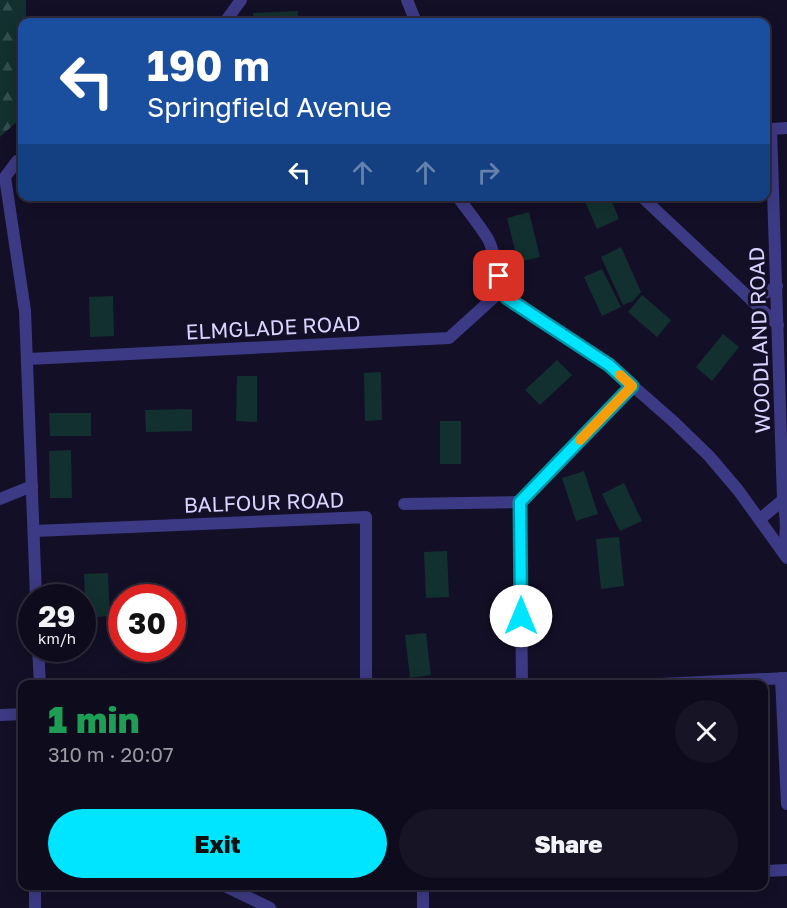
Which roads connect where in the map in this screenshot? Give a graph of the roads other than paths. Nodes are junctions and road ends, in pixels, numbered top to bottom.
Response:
1 (241, 0) edge
2 (407, 0) edge
3 (228, 18) edge
4 (414, 18) edge
5 (787, 128) edge
6 (18, 161) edge
7 (461, 201) edge
8 (646, 201) edge
9 (777, 286) junction
10 (502, 290) junction
11 (753, 301) junction
12 (778, 325) junction
13 (28, 359) junction
14 (632, 386) junction
15 (32, 486) junction
16 (0, 499) edge
17 (783, 500) junction
18 (520, 502) junction
19 (404, 504) dead end
20 (760, 519) junction
21 (34, 531) junction
22 (785, 554) edge
23 (36, 584) edge
24 (39, 662) edge
25 (784, 678) edge
26 (40, 680) edge
27 (366, 680) edge
28 (522, 680) edge
29 (743, 680) edge
30 (18, 714) edge
31 (0, 715) edge
32 (787, 804) edge
33 (787, 870) edge
34 (768, 871) edge
35 (35, 890) edge
36 (233, 890) edge
37 (423, 890) edge
38 (35, 908) edge
39 (270, 908) edge
40 (423, 908) edge

1 - 3 street
2 - 4 street
5 - 9 street, WOODLAND ROAD
6 - 13 street
7 - 10 street
8 - 11 street
9 - 11 street
9 - 12 street, WOODLAND ROAD
10 - 13 street, ELMGLADE ROAD
10 - 14 street
11 - 12 street
12 - 17 street, WOODLAND ROAD
13 - 15 street
14 - 18 street
14 - 20 street
15 - 16 street
15 - 21 street
17 - 20 street
17 - 22 street, WOODLAND ROAD
18 - 19 street
18 - 28 street
20 - 22 street
21 - 23 street
21 - 27 street, BALFOUR ROAD
24 - 26 street
25 - 29 street
25 - 32 street
30 - 31 street
33 - 34 street
35 - 38 street
36 - 39 street
37 - 40 street

